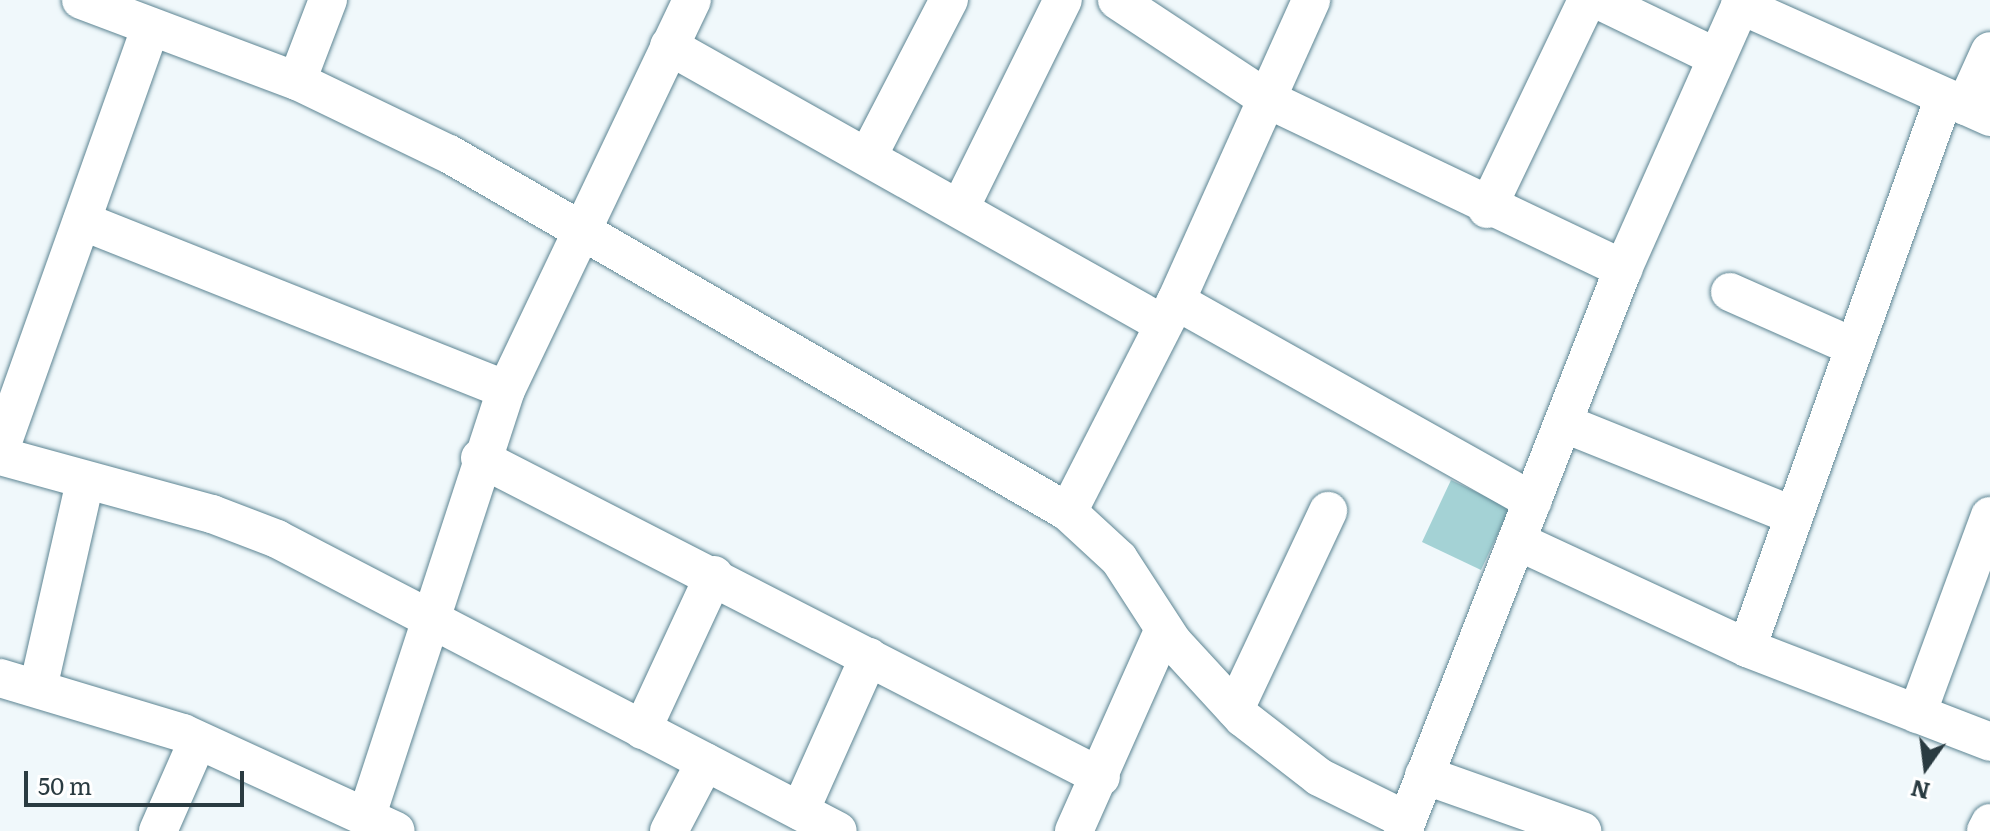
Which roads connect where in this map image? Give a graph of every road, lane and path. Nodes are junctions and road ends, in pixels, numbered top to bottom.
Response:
1 (328, 0) edge
2 (692, 0) edge
3 (949, 0) edge
4 (1063, 0) edge
5 (1117, 0) edge
6 (1311, 0) edge
7 (1587, 0) edge
8 (1598, 0) edge
9 (92, 2) edge
10 (1742, 3) edge
11 (151, 27) junction
12 (669, 46) junction
13 (1990, 51) edge
14 (1714, 56) junction
15 (297, 81) junction
16 (1267, 99) junction
17 (1966, 107) edge
18 (868, 156) junction
19 (960, 208) junction
20 (1487, 209) junction
21 (82, 221) junction
22 (580, 230) junction
23 (1623, 269) junction
24 (1730, 292) dead end
25 (1170, 313) junction
26 (1854, 347) junction
27 (506, 390) junction
28 (1563, 423) junction
29 (0, 453) edge
30 (480, 458) junction
31 (85, 481) junction
32 (1533, 501) junction
33 (1328, 511) dead end
34 (1068, 512) junction
35 (1794, 516) junction
36 (1990, 516) edge
37 (1517, 541) junction
38 (714, 575) junction
39 (429, 617) junction
40 (1164, 629) junction
41 (1747, 648) junction
42 (869, 657) junction
43 (0, 678) edge
44 (39, 684) junction
45 (1235, 709) junction
46 (1917, 714) junction
47 (642, 730) junction
48 (198, 740) junction
49 (1990, 742) edge
50 (705, 762) junction
51 (1424, 775) junction
52 (1101, 777) junction
53 (800, 811) junction
54 (382, 823) edge
55 (1990, 823) edge
56 (1404, 826) edge
57 (158, 831) edge
58 (669, 831) edge
59 (838, 831) edge
60 (1074, 831) edge
61 (1582, 831) edge
62 (1986, 831) edge

1 - 15 street
2 - 12 street
3 - 18 street
4 - 19 street
5 - 16 street
6 - 16 street
7 - 20 street
8 - 14 street
9 - 11 street
10 - 14 street
10 - 17 street
11 - 15 street
11 - 21 street
12 - 18 street
12 - 22 street
13 - 17 street
14 - 23 street
15 - 22 street
16 - 20 street
16 - 25 street
17 - 26 street
18 - 19 street
19 - 25 street
20 - 23 street
21 - 27 street
21 - 29 street
22 - 27 street
22 - 34 street
23 - 28 street
24 - 26 street
25 - 32 street
25 - 34 street
26 - 35 street
27 - 30 street
28 - 32 street
28 - 35 street
29 - 31 street
30 - 38 street
30 - 39 street
31 - 39 street
31 - 44 street
32 - 37 street
33 - 45 street
34 - 40 street
35 - 41 street
36 - 46 street
37 - 41 street
37 - 51 street
38 - 42 street
38 - 47 street
39 - 47 street
39 - 54 street
40 - 45 street
40 - 52 street
41 - 46 street
42 - 52 street
42 - 53 street
43 - 44 street
44 - 48 street
45 - 56 street
46 - 49 street
47 - 50 street
48 - 54 street
48 - 57 street
50 - 53 street
50 - 58 street
51 - 56 street
51 - 61 street
52 - 60 street
53 - 59 street
55 - 62 street

